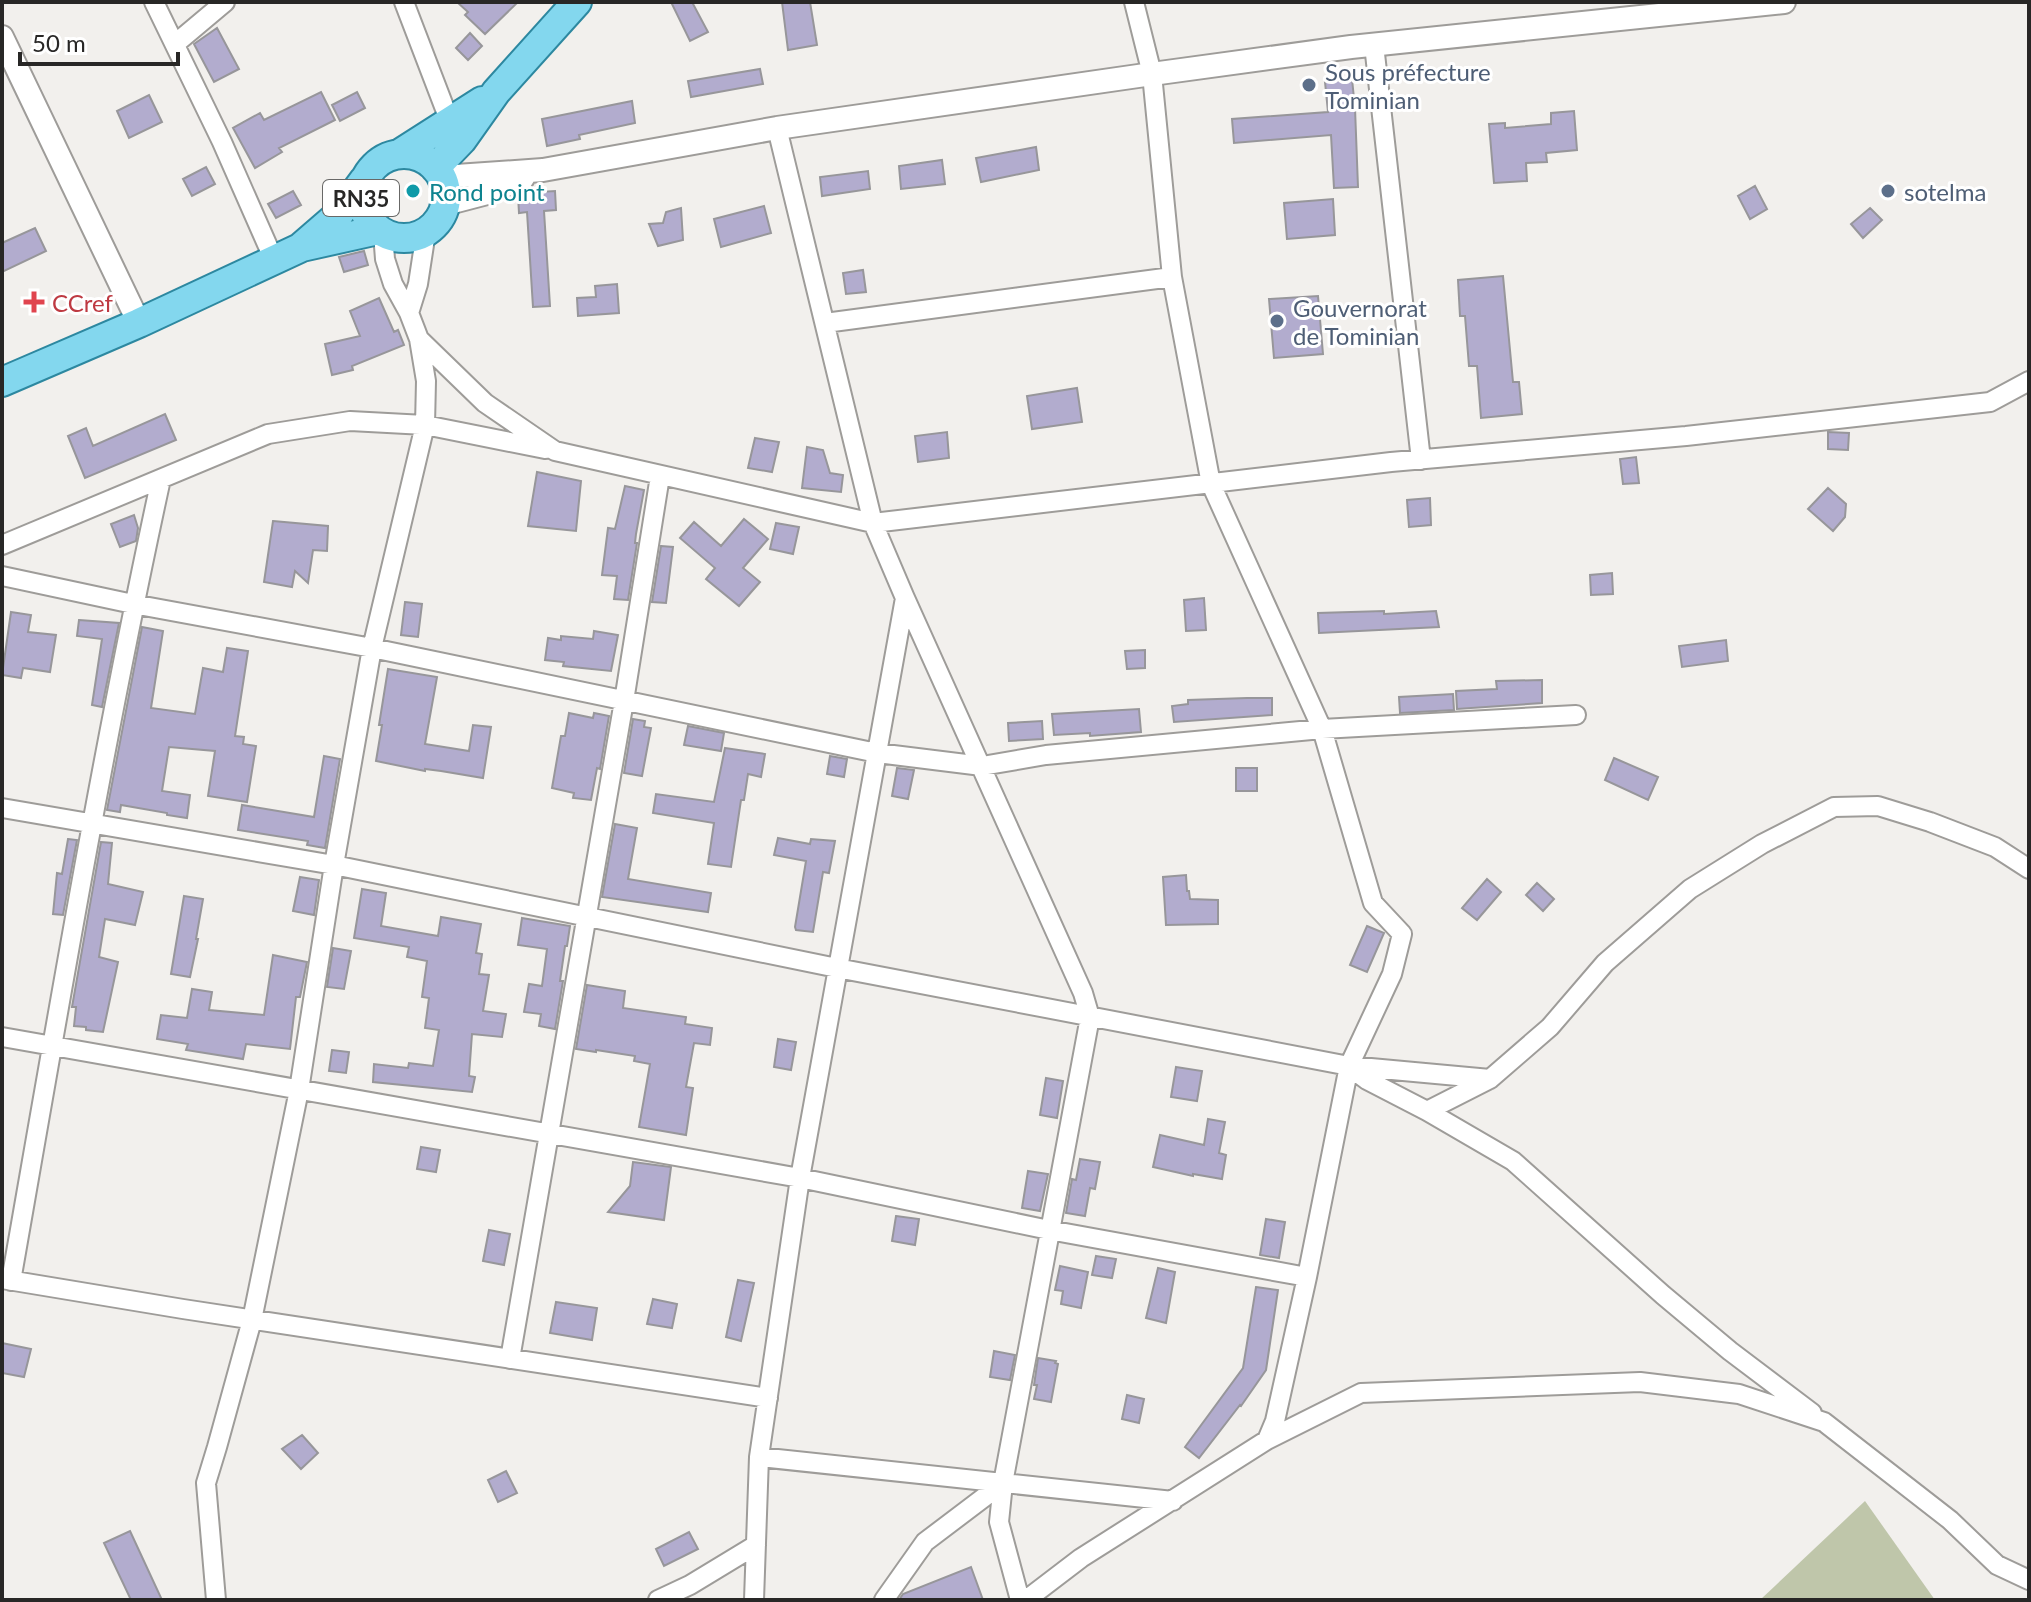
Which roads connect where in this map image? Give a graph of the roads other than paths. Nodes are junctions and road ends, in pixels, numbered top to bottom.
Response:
1 (154, 2) edge
2 (225, 2) edge
3 (404, 2) edge
4 (577, 2) edge
5 (1134, 2) edge
6 (1784, 2) edge
7 (2, 37) edge
8 (175, 44) junction
9 (1374, 45) junction
10 (1152, 74) junction
11 (496, 92) junction
12 (450, 122) junction
13 (777, 128) junction
14 (399, 154) junction
15 (364, 180) junction
16 (441, 183) junction
17 (380, 232) junction
18 (426, 232) junction
19 (302, 247) junction
20 (274, 260) junction
21 (1172, 277) junction
22 (409, 313) junction
23 (139, 323) junction
24 (825, 323) junction
25 (419, 339) junction
26 (2029, 381) edge
27 (2, 382) edge
28 (425, 425) junction
29 (555, 451) junction
30 (1421, 460) junction
31 (660, 476) junction
32 (161, 479) junction
33 (1211, 484) junction
34 (873, 523) junction
35 (2, 545) edge
36 (2, 576) edge
37 (905, 598) junction
38 (133, 604) junction
39 (372, 648) junction
40 (624, 701) junction
41 (1576, 715) dead end
42 (1322, 729) junction
43 (877, 753) junction
44 (982, 766) junction
45 (2, 808) edge
46 (91, 822) junction
47 (334, 865) junction
48 (2029, 869) edge
49 (586, 917) junction
50 (837, 968) junction
51 (1090, 1017) junction
52 (2, 1037) edge
53 (52, 1047) junction
54 (1349, 1066) junction
55 (1490, 1079) junction
56 (299, 1090) junction
57 (1427, 1111) junction
58 (549, 1134) junction
59 (800, 1178) junction
60 (1049, 1230) junction
61 (1307, 1277) junction
62 (6, 1280) edge
63 (252, 1320) junction
64 (510, 1359) junction
65 (768, 1398) junction
66 (1824, 1422) junction
67 (1267, 1440) junction
68 (759, 1457) junction
69 (1003, 1483) junction
70 (1173, 1501) junction
71 (756, 1545) junction
72 (2029, 1580) edge
73 (216, 1600) edge
74 (658, 1600) edge
75 (754, 1600) edge
76 (884, 1600) edge
77 (1023, 1600) edge

1 - 8 street
2 - 8 street
3 - 12 street
4 - 11 main road, RN35
5 - 10 street
6 - 9 street
7 - 23 street
8 - 20 street
9 - 10 street
9 - 30 street
10 - 13 street
10 - 21 street
11 - 12 main road, RN35
11 - 16 main road, RN35
12 - 14 main road, RN35
13 - 16 street
13 - 24 street
14 - 15 main road, RN35
14 - 16 main road, RN35
15 - 17 main road, RN35
15 - 19 main road, RN35
16 - 18 main road, RN35
17 - 18 main road, RN35
17 - 19 main road, RN35
17 - 22 street
18 - 22 street
19 - 20 main road, RN35
20 - 23 main road, RN35
21 - 24 street
21 - 33 street
22 - 25 street
23 - 27 main road, RN35
24 - 34 street
25 - 28 street
25 - 29 street
26 - 30 street
28 - 29 street
28 - 32 street
28 - 39 street
29 - 31 street
30 - 33 street
31 - 34 street
31 - 40 street
32 - 35 street
32 - 38 street
33 - 34 street
33 - 42 street
34 - 37 street
36 - 38 street
37 - 43 street
37 - 44 street
38 - 39 street
38 - 46 street
39 - 40 street
39 - 47 street
40 - 43 street
40 - 49 street
41 - 42 street
42 - 44 street
42 - 54 street
43 - 44 street
43 - 50 street
44 - 51 street
45 - 46 street
46 - 47 street
46 - 53 street
47 - 49 street
47 - 56 street
48 - 55 street
49 - 50 street
49 - 58 street
50 - 51 street
50 - 59 street
51 - 54 street
51 - 60 street
52 - 53 street
53 - 56 street
53 - 62 street
54 - 55 street
54 - 57 street
54 - 61 street
55 - 57 street
56 - 58 street
56 - 63 street
57 - 66 street
58 - 59 street
58 - 64 street
59 - 60 street
59 - 65 street
60 - 61 street
60 - 69 street
61 - 67 street
62 - 63 street
63 - 64 street
63 - 73 street
64 - 65 street
65 - 68 street
66 - 67 street
66 - 72 street
67 - 70 street
68 - 69 street
68 - 71 street
69 - 70 street
69 - 76 street
69 - 77 street
70 - 77 street
71 - 74 street
71 - 75 street

